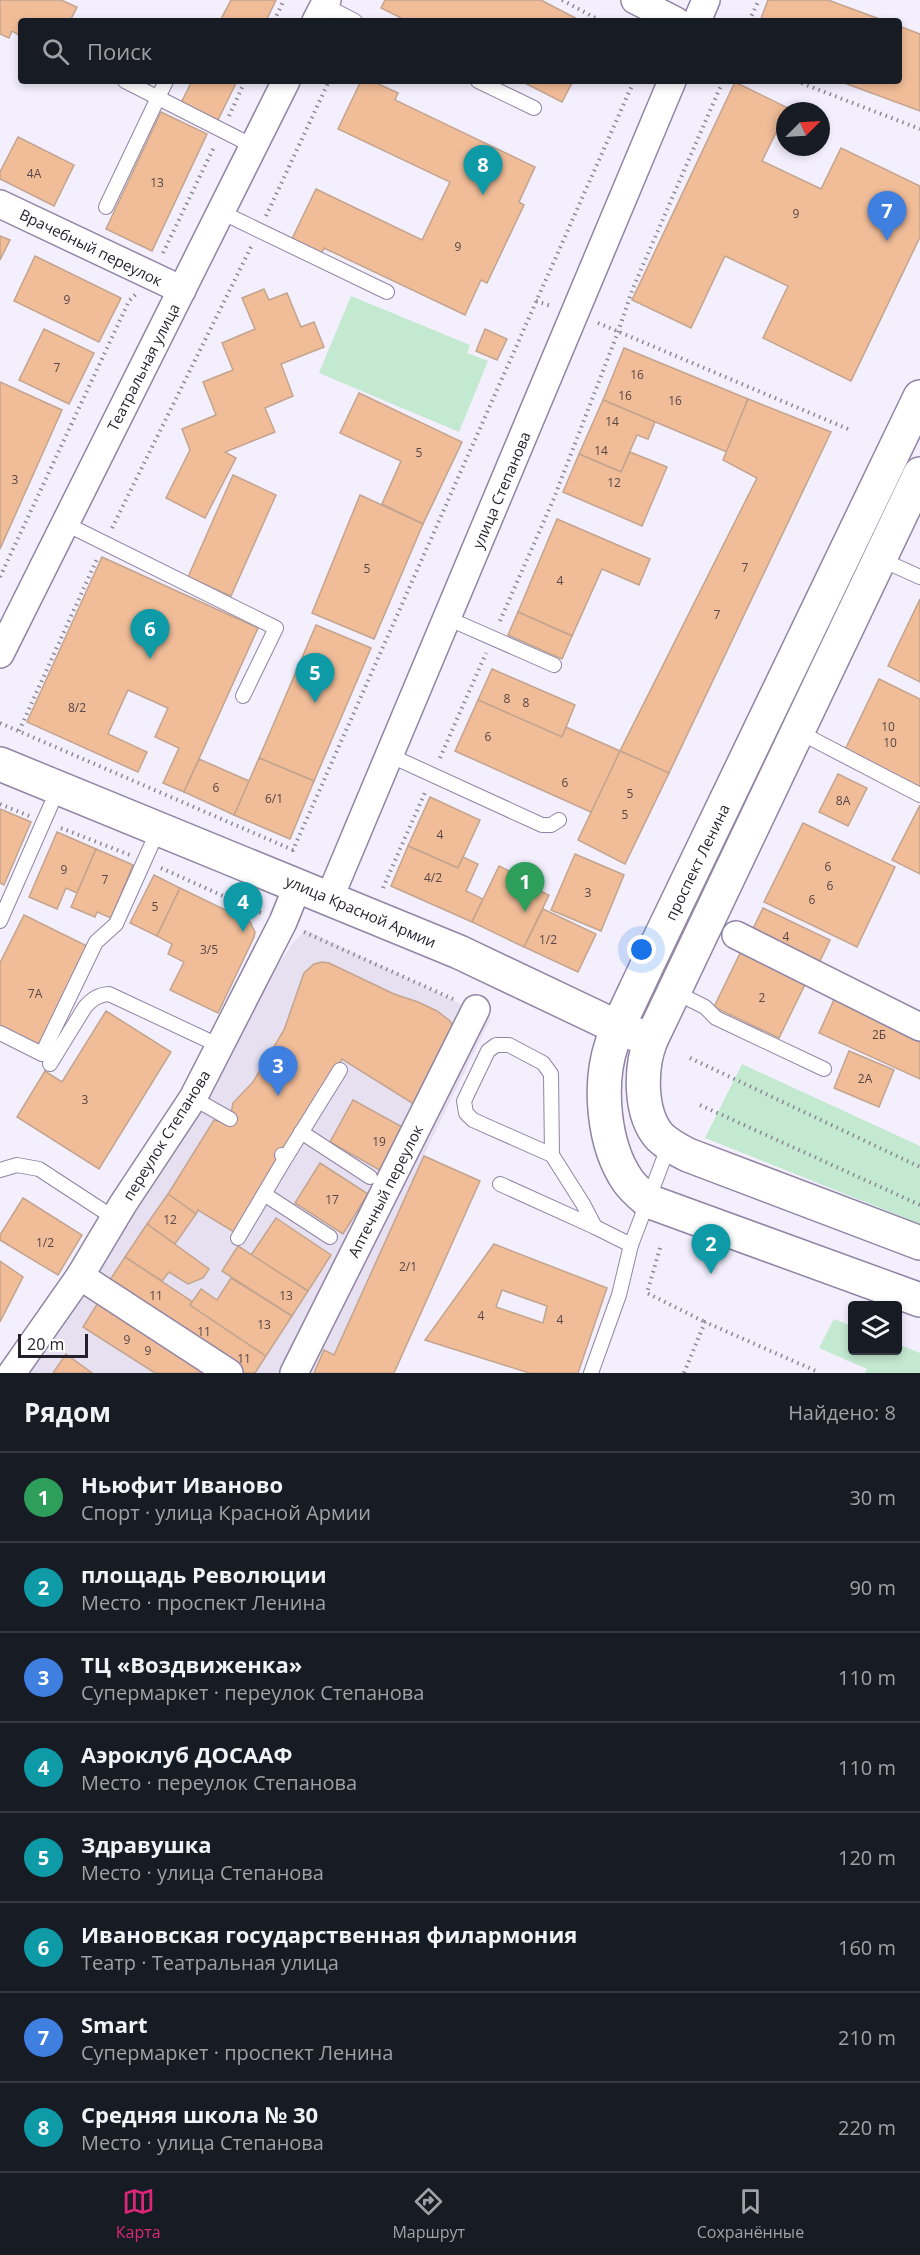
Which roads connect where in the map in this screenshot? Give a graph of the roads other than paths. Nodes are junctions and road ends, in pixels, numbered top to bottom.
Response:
1 (635, 0) edge
2 (706, 0) edge
3 (322, 9) edge
4 (348, 18) edge
5 (670, 18) edge
6 (698, 18) edge
7 (130, 84) edge
8 (165, 84) edge
9 (284, 84) edge
10 (484, 84) edge
11 (671, 84) edge
12 (159, 98) junction
13 (534, 108) dead end
14 (253, 146) junction
15 (0, 204) edge
16 (106, 207) dead end
17 (221, 212) junction
18 (182, 290) junction
19 (387, 292) dead end
20 (920, 397) edge
21 (920, 474) edge
22 (64, 523) junction
23 (880, 558) junction
24 (920, 577) edge
25 (447, 618) junction
26 (0, 654) edge
27 (554, 665) dead end
28 (243, 696) dead end
29 (796, 731) junction
30 (389, 755) junction
31 (0, 764) edge
32 (58, 789) junction
33 (920, 795) edge
34 (560, 820) dead end
35 (159, 828) junction
36 (298, 885) junction
37 (329, 899) junction
38 (0, 921) edge
39 (736, 935) dead end
40 (673, 991) junction
41 (476, 1009) dead end
42 (920, 1027) edge
43 (619, 1028) junction
44 (0, 1033) edge
45 (651, 1040) junction
46 (220, 1046) junction
47 (50, 1064) dead end
48 (824, 1069) dead end
49 (340, 1070) dead end
50 (193, 1098) junction
51 (230, 1119) dead end
52 (301, 1132) junction
53 (669, 1145) junction
54 (552, 1155) junction
55 (0, 1170) edge
56 (370, 1177) dead end
57 (500, 1184) dead end
58 (264, 1194) junction
59 (648, 1201) junction
60 (114, 1218) junction
61 (595, 1227) junction
62 (330, 1237) dead end
63 (238, 1238) dead end
64 (920, 1243) edge
65 (631, 1245) junction
66 (80, 1276) junction
67 (920, 1300) edge
68 (12, 1373) edge
69 (229, 1373) edge
70 (294, 1373) edge
71 (591, 1373) edge

1 - 5 street
2 - 6 street
3 - 4 lane
7 - 12 lane
8 - 12 lane
9 - 14 street, Театральная улица
10 - 13 lane
11 - 25 street, улица Степанова
12 - 14 lane
12 - 16 lane
14 - 17 street, Театральная улица
15 - 18 street, Врачебный переулок
17 - 18 street, Театральная улица
17 - 19 lane
18 - 22 street, Театральная улица
20 - 43 main road, проспект Ленина
21 - 23 main road
22 - 26 street, Театральная улица
22 - 28 lane
23 - 24 lane
23 - 29 main road
25 - 27 lane
25 - 30 street, улица Степанова
29 - 33 lane
29 - 40 main road
30 - 34 lane
30 - 37 street, улица Степанова
31 - 32 main road, улица Красной Армии
32 - 35 main road, улица Красной Армии
32 - 38 lane
35 - 36 main road, улица Красной Армии
35 - 44 lane
36 - 37 main road, улица Красной Армии
36 - 46 street, переулок Степанова
37 - 43 main road, улица Красной Армии
39 - 42 street
40 - 45 main road
40 - 48 lane
41 - 70 street, Аптечный переулок
43 - 45 main road, улица Красной Армии
43 - 59 main road, проспект Ленина
45 - 53 main road
46 - 47 lane
46 - 50 street, переулок Степанова
49 - 52 lane
50 - 51 lane
50 - 60 street, переулок Степанова
52 - 56 lane
52 - 58 lane
53 - 59 lane
53 - 64 main road
54 - 54 lane
54 - 61 lane
55 - 60 lane
57 - 61 lane
58 - 62 lane
58 - 63 lane
59 - 65 lane
59 - 67 main road, проспект Ленина
60 - 66 street, переулок Степанова
61 - 65 lane
65 - 71 lane
66 - 68 street, переулок Степанова
66 - 69 street

